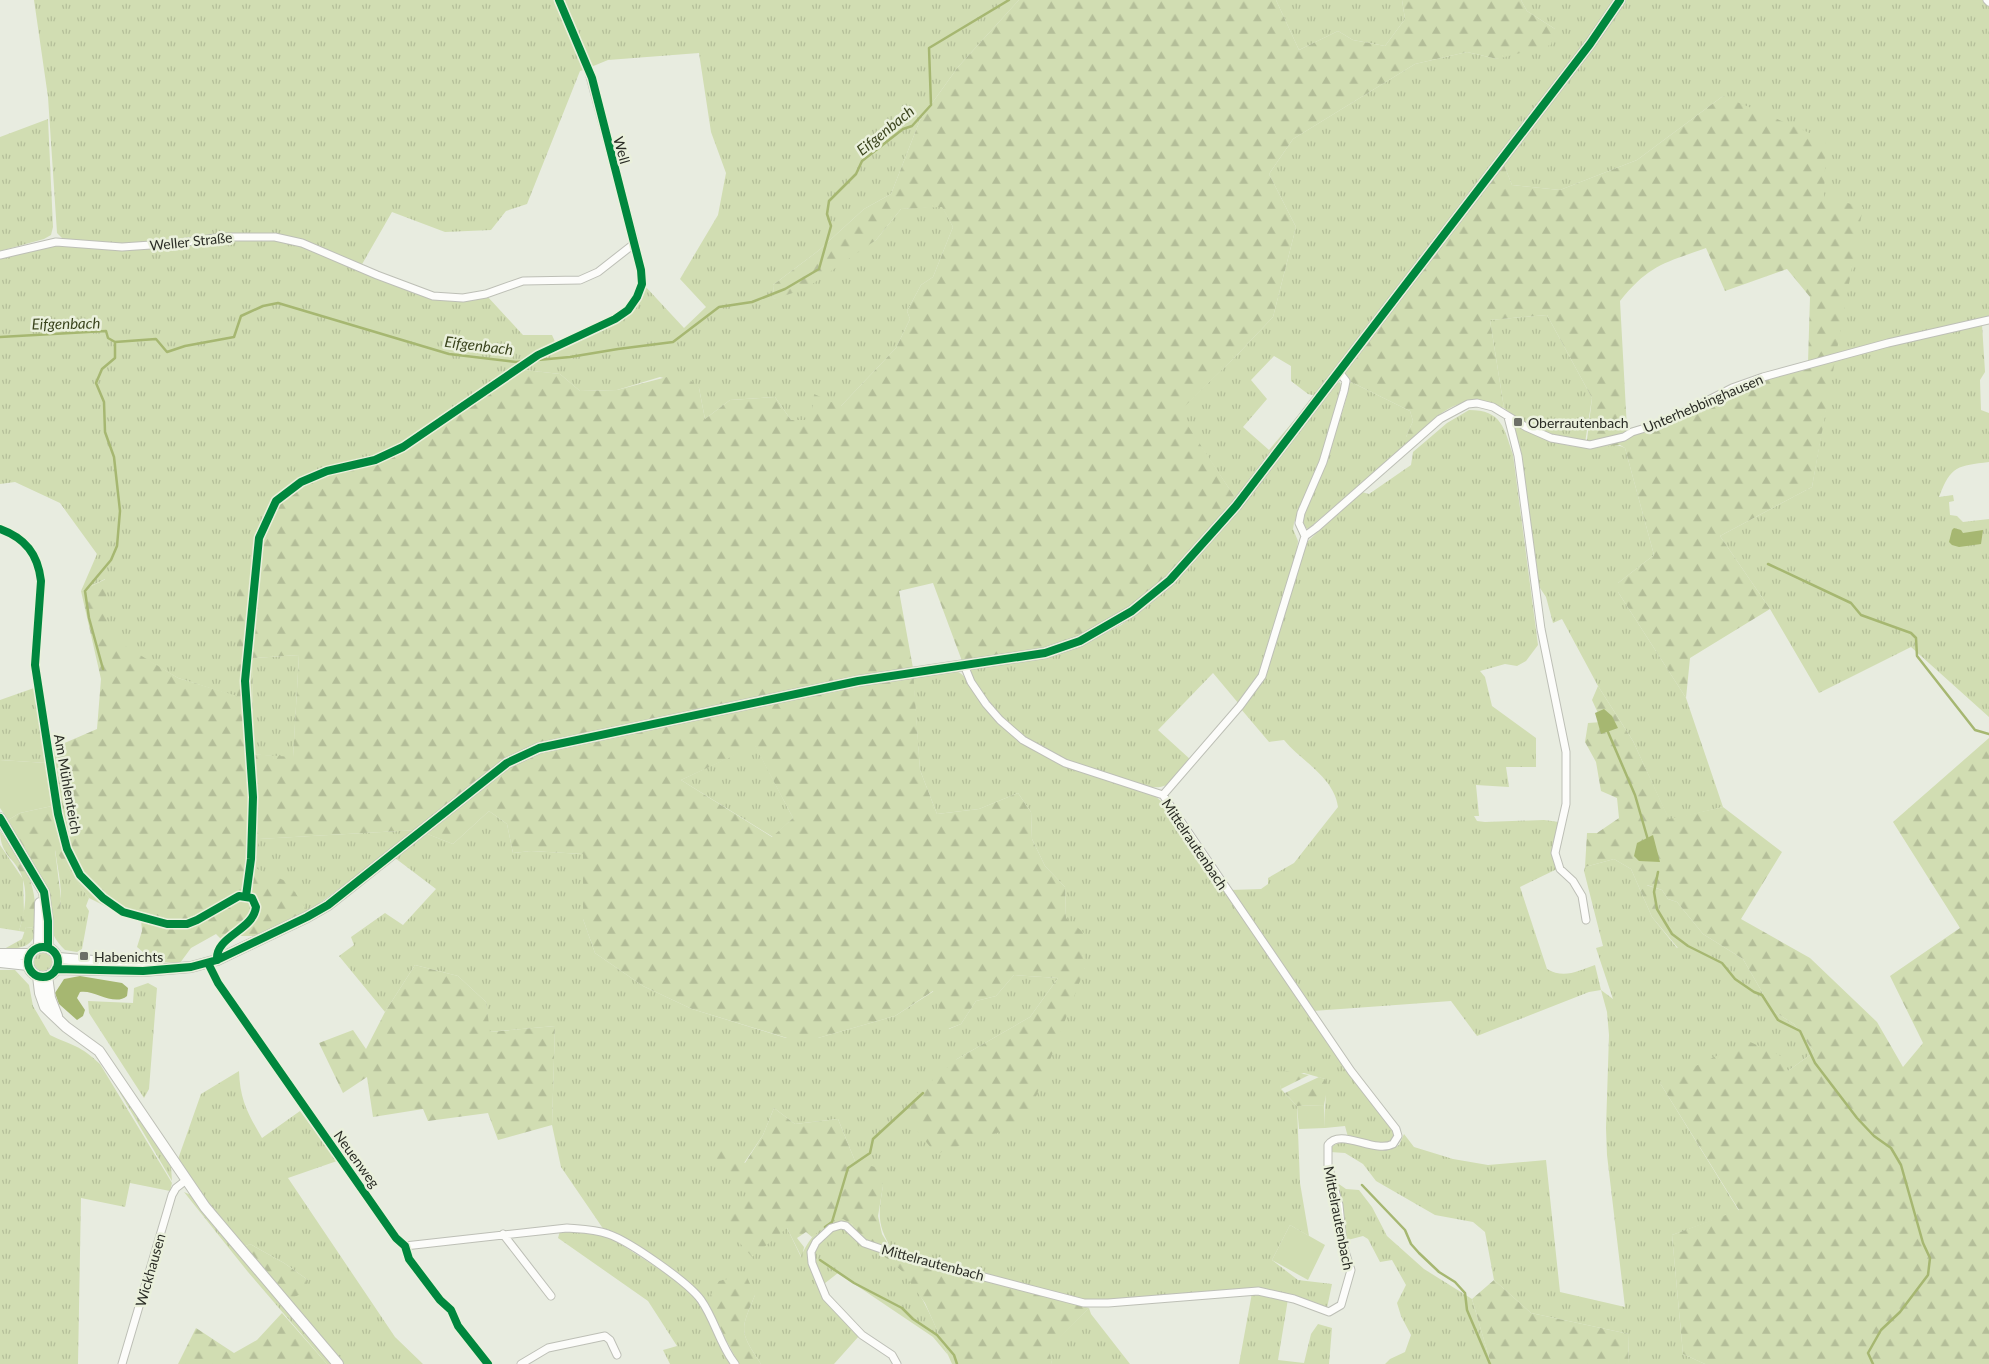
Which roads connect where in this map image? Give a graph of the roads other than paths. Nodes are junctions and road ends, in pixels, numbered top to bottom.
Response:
1 (1620, 0) edge
2 (587, 65) dead end
3 (0, 254) edge
4 (377, 275) joint
5 (1989, 320) edge
6 (1339, 372) junction
7 (1508, 417) junction
8 (0, 529) edge
9 (1305, 536) junction
10 (964, 665) junction
11 (1163, 795) junction
12 (0, 818) edge
13 (1586, 920) dead end
14 (44, 947) junction
15 (0, 954) edge
16 (58, 958) junction
17 (29, 959) junction
18 (0, 962) edge
19 (213, 962) junction
20 (165, 968) junction
21 (56, 969) junction
22 (42, 976) junction
23 (185, 1181) junction
24 (503, 1234) junction
25 (405, 1246) junction
26 (551, 1296) dead end
27 (617, 1355) dead end
28 (122, 1364) edge
29 (338, 1364) edge
30 (488, 1364) edge
31 (521, 1364) edge
32 (736, 1364) edge
33 (897, 1364) edge

1 - 6 main road
2 - 4 street, Well
3 - 4 street, Weller Straße
5 - 7 street, Unterhebbinghausen
6 - 9 street
6 - 10 main road
7 - 9 street
7 - 13 street
8 - 19 street, Am Mühlenteich
9 - 11 street
10 - 11 street, Mittelrautenbach
10 - 19 main road
11 - 33 street, Mittelrautenbach
12 - 14 main road
14 - 16 main road
14 - 17 main road
15 - 17 main road
16 - 20 main road
16 - 21 main road
17 - 18 main road
17 - 22 main road
19 - 20 main road
19 - 25 street, Neuenweg
20 - 21 main road
21 - 22 main road
22 - 23 main road
23 - 28 street, Wickhausen
23 - 29 main road
24 - 25 street
24 - 26 street
24 - 32 street
25 - 30 street, Neuenweg
27 - 31 street

